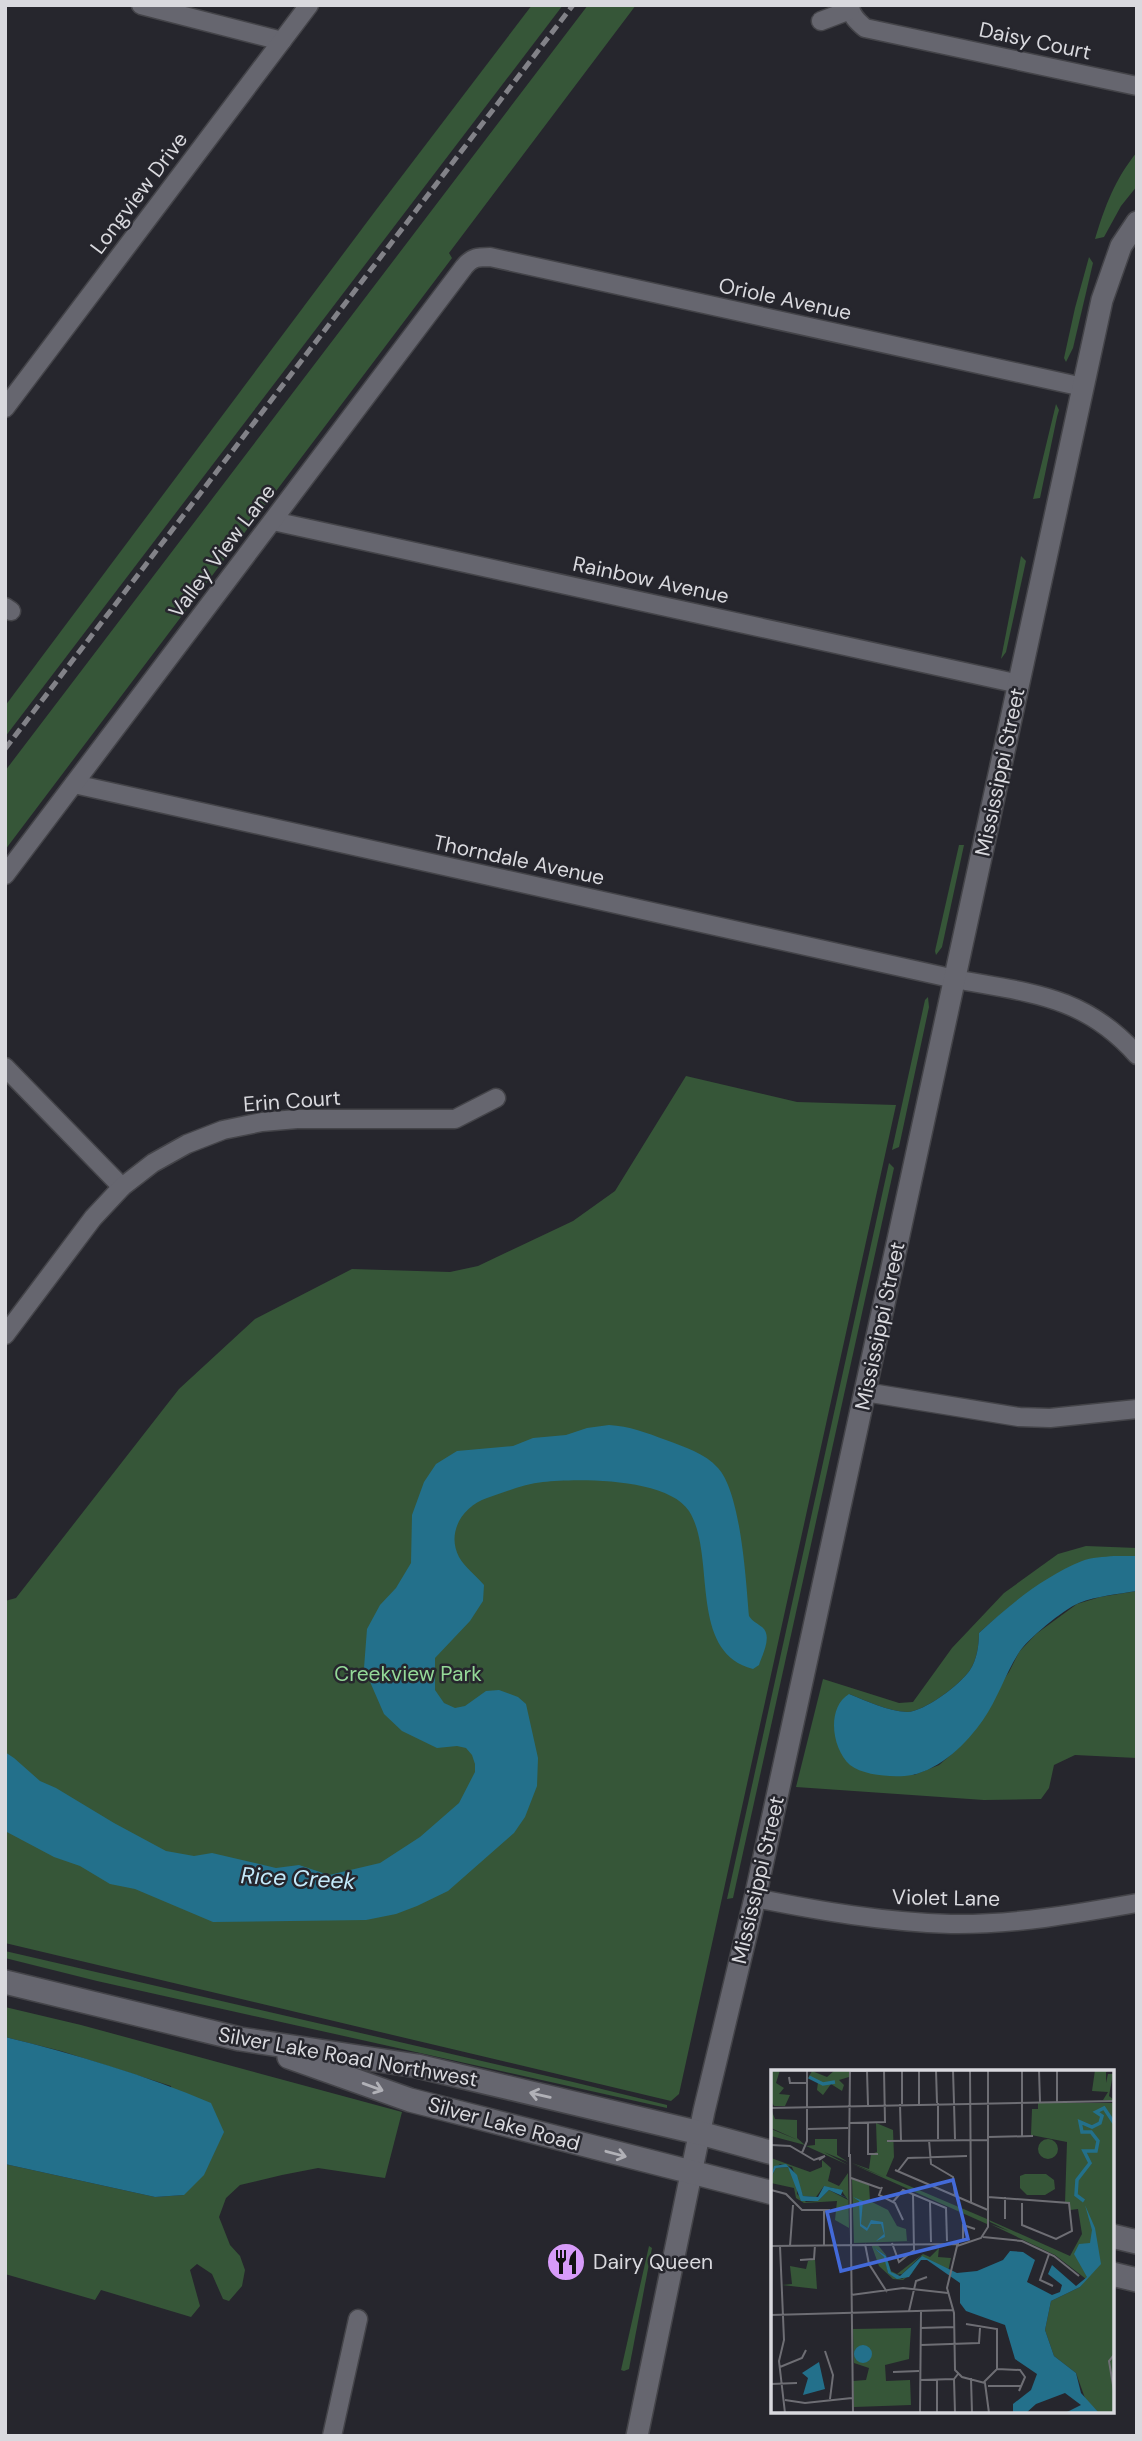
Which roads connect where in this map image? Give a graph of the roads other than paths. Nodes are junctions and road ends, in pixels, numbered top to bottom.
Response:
1 (141, 5) edge
2 (309, 5) edge
3 (850, 8) edge
4 (821, 22) dead end
5 (282, 41) junction
6 (1137, 86) edge
7 (1137, 222) edge
8 (477, 257) joint
9 (1083, 387) junction
10 (5, 408) edge
11 (273, 522) junction
12 (1019, 684) junction
13 (74, 784) junction
14 (5, 875) edge
15 (955, 979) junction
16 (1137, 1055) edge
17 (5, 1067) edge
18 (496, 1098) dead end
19 (122, 1187) junction
20 (5, 1335) edge
21 (865, 1392) junction
22 (1137, 1409) edge
23 (755, 1898) junction
24 (1137, 1903) edge
25 (5, 1982) edge
26 (240, 2039) junction
27 (700, 2133) junction
28 (771, 2152) edge
29 (691, 2173) junction
30 (771, 2193) edge
31 (1114, 2236) edge
32 (1137, 2242) edge
33 (1114, 2274) edge
34 (1137, 2280) edge
35 (358, 2319) dead end
36 (332, 2436) edge
37 (637, 2436) edge

1 - 5 street
2 - 5 street, Longview Drive
3 - 4 street, Daisy Court
3 - 6 street, Daisy Court
5 - 10 street, Longview Drive
7 - 9 street, Mississippi Street
8 - 9 street, Oriole Avenue
8 - 11 street, Valley View Lane
9 - 12 street, Mississippi Street
11 - 12 street, Rainbow Avenue
11 - 13 street, Valley View Lane
12 - 15 street, Mississippi Street
13 - 14 street, Valley View Lane
13 - 15 street, Thorndale Avenue
15 - 16 street, Thorndale Avenue
15 - 21 street, Mississippi Street
17 - 19 street
18 - 19 street, Erin Court
19 - 20 street, Erin Court
21 - 22 street
21 - 23 street, Mississippi Street
23 - 24 street, Violet Lane
23 - 27 street, Mississippi Street
25 - 26 main road, Silver Lake Road Northwest
27 -> 26 main road, Silver Lake Road Northwest
26 -> 29 main road, Silver Lake Road
27 - 28 main road, Silver Lake Road Northwest
27 - 29 street, Mississippi Street
29 - 30 main road, Silver Lake Road
29 - 37 street, Mississippi Street
31 - 32 main road
33 - 34 main road
35 - 36 street

